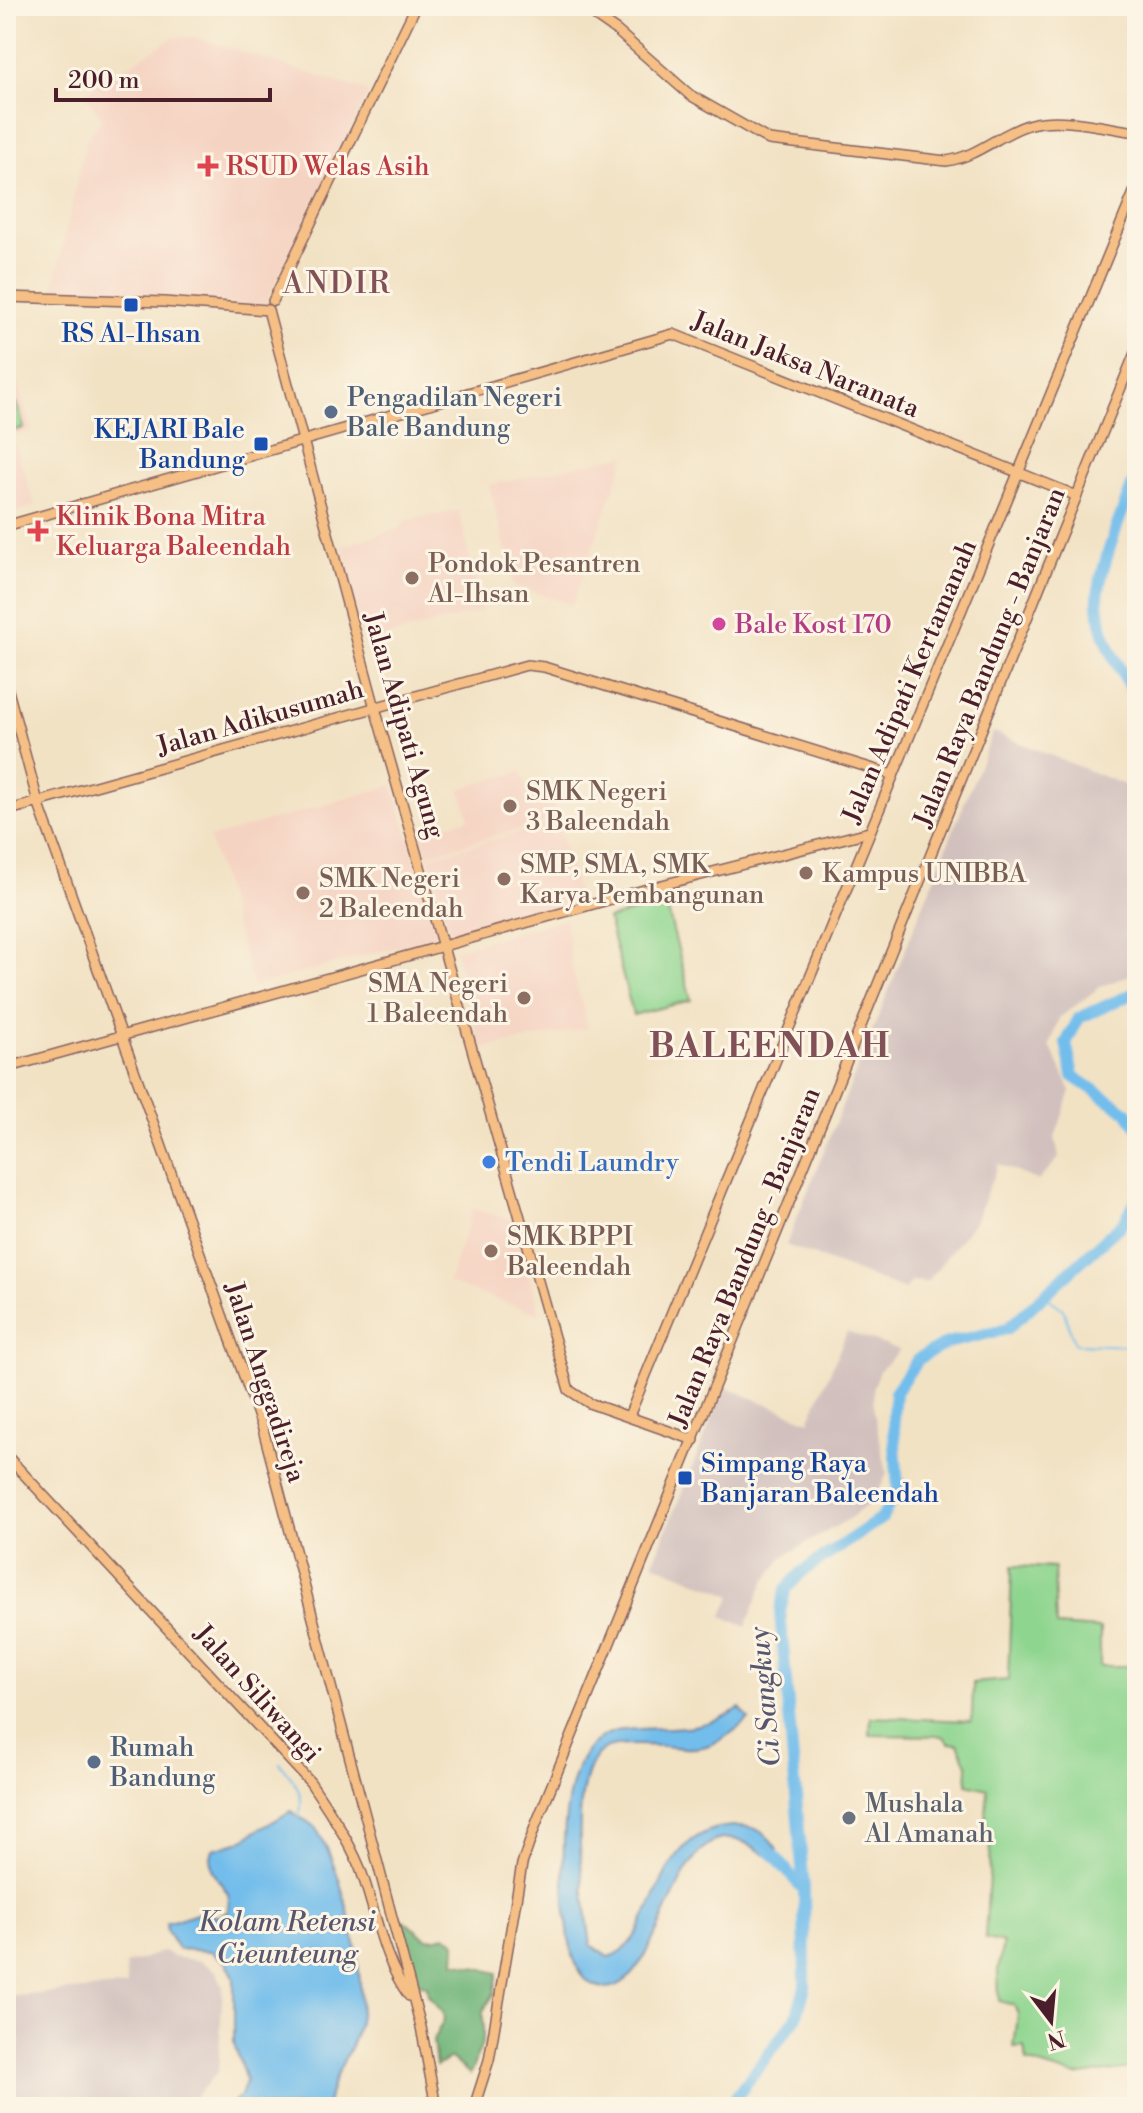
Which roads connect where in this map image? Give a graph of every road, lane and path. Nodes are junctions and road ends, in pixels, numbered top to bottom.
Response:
1 (416, 6) edge
2 (581, 6) edge
3 (1137, 132) edge
4 (1137, 185) edge
5 (6, 297) edge
6 (270, 306) junction
7 (1137, 348) edge
8 (303, 439) junction
9 (1019, 473) junction
10 (1077, 496) junction
11 (6, 526) edge
12 (6, 683) edge
13 (375, 708) junction
14 (893, 775) junction
15 (38, 802) junction
16 (6, 811) edge
17 (869, 832) junction
18 (444, 946) junction
19 (122, 1034) junction
20 (6, 1068) edge
21 (629, 1416) junction
22 (694, 1440) junction
23 (6, 1455) edge
24 (413, 2002) junction
25 (436, 2107) edge
26 (474, 2107) edge

1 - 6 main road
2 - 3 main road
4 - 9 main road, Jalan Adipati Kertamanah
5 - 6 main road
6 - 8 main road, Jalan Adipati Agung
7 - 10 main road, Jalan Raya Bandung - Banjaran
8 - 9 main road, Jalan Jaksa Naranata
8 - 11 main road, Jalan Jaksa Naranata
8 - 13 main road, Jalan Adipati Agung
9 - 10 main road, Jalan Jaksa Naranata
9 - 14 main road, Jalan Adipati Kertamanah
10 - 22 main road, Jalan Raya Bandung - Banjaran
12 - 15 main road, Jalan Anggadireja
13 - 14 main road, Jalan Adikusumah
13 - 15 main road, Jalan Adikusumah
13 - 18 main road, Jalan Adipati Agung
14 - 17 main road, Jalan Adipati Kertamanah
15 - 16 main road, Jalan Adikusumah
15 - 19 main road, Jalan Anggadireja
17 - 18 main road
17 - 21 main road, Jalan Adipati Kertamanah
18 - 19 main road
18 - 21 main road, Jalan Adipati Agung
19 - 20 main road
19 - 24 main road, Jalan Anggadireja
21 - 22 main road, Jalan Adipati Agung
22 - 26 main road, Jalan Raya Bandung - Banjaran
23 - 24 main road, Jalan Siliwangi
24 - 25 main road, Jalan Anggadireja

